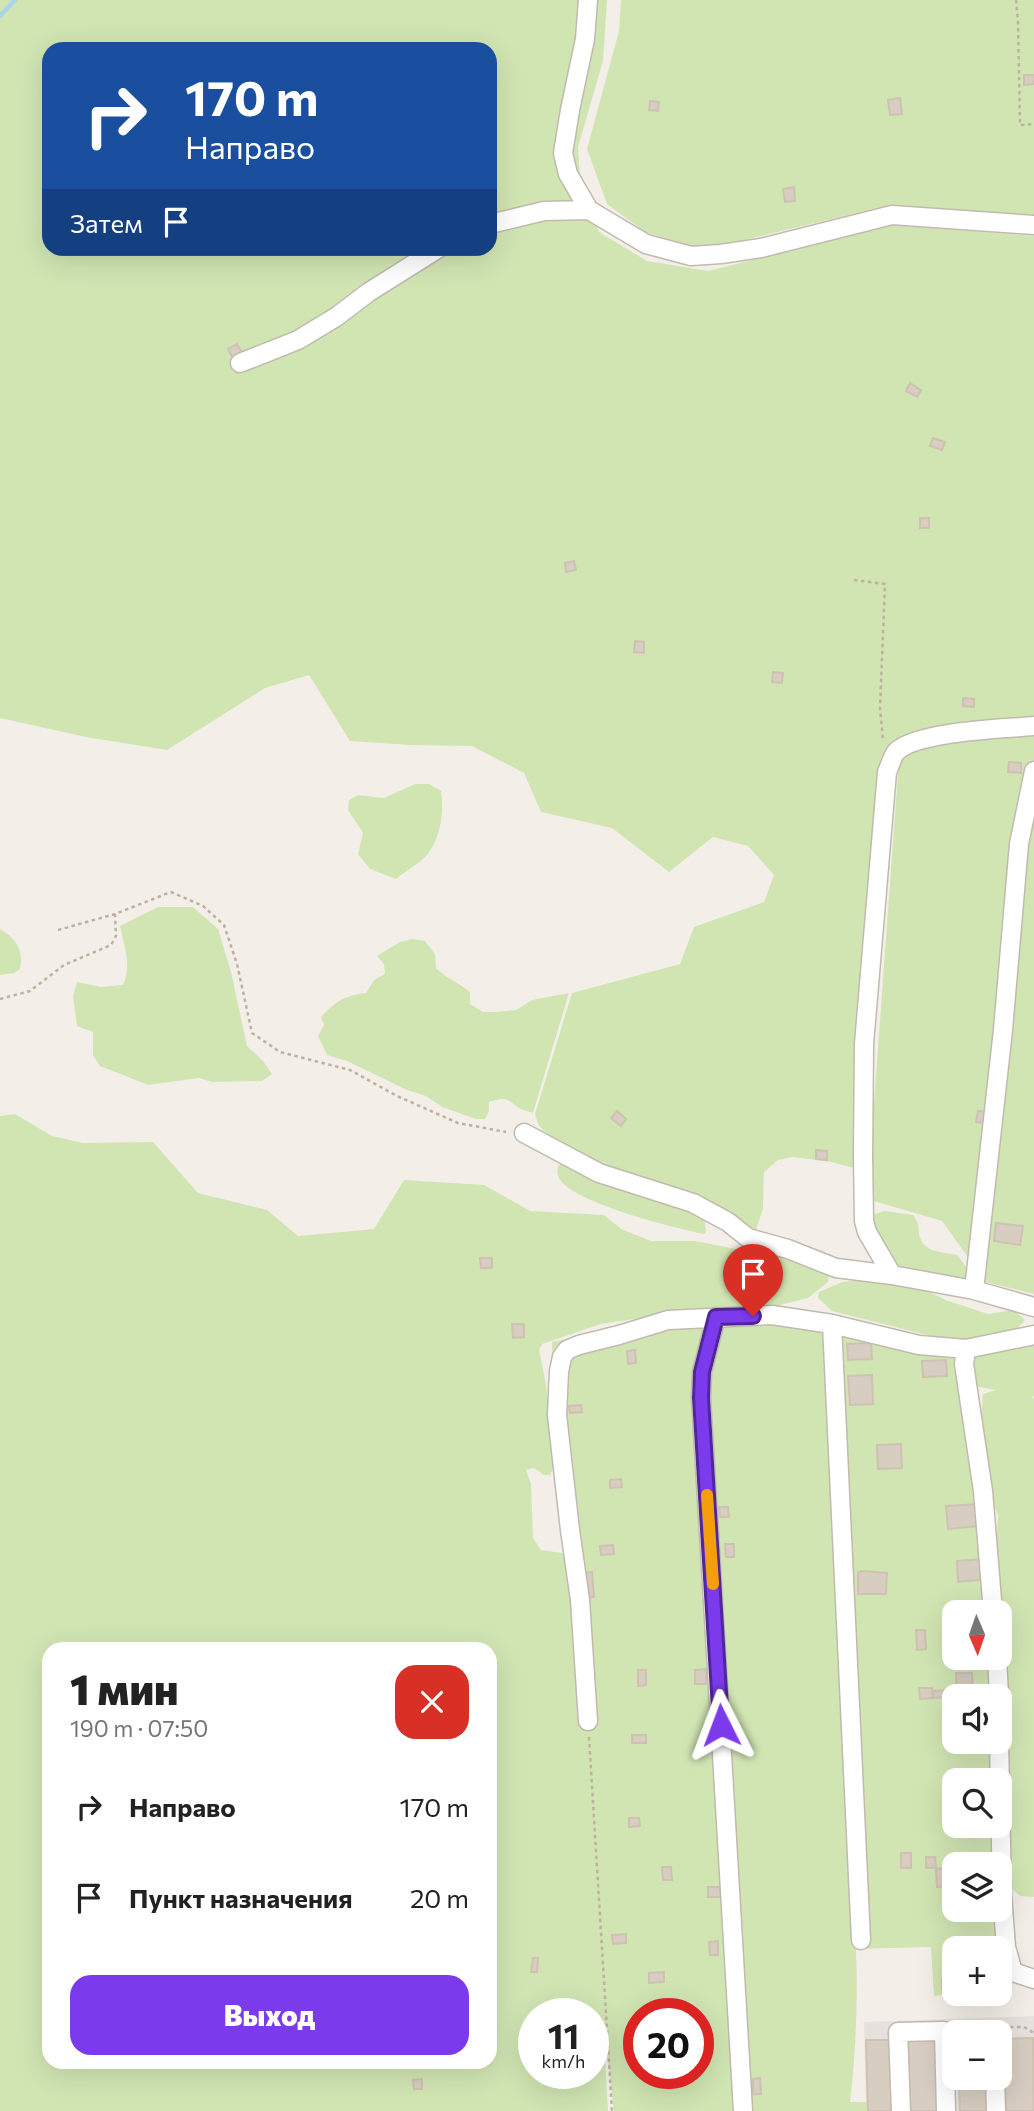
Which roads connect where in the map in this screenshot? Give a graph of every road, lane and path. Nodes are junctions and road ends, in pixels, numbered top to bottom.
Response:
1 (588, 0) edge
2 (1016, 0) edge
3 (1034, 124) edge
4 (589, 210) junction
5 (497, 222) edge
6 (1034, 225) edge
7 (426, 256) edge
8 (240, 363) dead end
9 (854, 580) dead end
10 (1034, 726) edge
11 (897, 751) junction
12 (1034, 771) edge
13 (115, 914) junction
14 (58, 930) dead end
15 (0, 999) edge
16 (524, 1133) joint
17 (892, 1275) junction
18 (974, 1290) junction
19 (1034, 1307) edge
20 (716, 1317) junction
21 (832, 1324) junction
22 (1034, 1335) edge
23 (966, 1349) junction
24 (992, 1600) edge
25 (587, 1721) joint
26 (999, 1754) edge
27 (861, 1940) dead end
28 (1034, 1979) edge
29 (1012, 2027) edge
30 (942, 2031) edge
31 (1034, 2033) edge
32 (945, 2090) edge
33 (995, 2090) edge
34 (612, 2111) edge
35 (743, 2111) edge
36 (901, 2111) edge
37 (946, 2111) edge
38 (996, 2111) edge

1 - 4 lane
2 - 3 path
4 - 5 lane
4 - 6 lane
7 - 8 lane
9 - 11 path
10 - 11 lane
11 - 17 lane
12 - 18 lane
13 - 14 path
13 - 15 path
13 - 16 path
16 - 17 lane
17 - 18 lane
18 - 19 lane
20 - 21 lane
20 - 25 lane
20 - 35 lane
21 - 23 lane
21 - 27 lane
22 - 23 lane
23 - 24 lane
25 - 34 path
26 - 28 lane
29 - 31 path
30 - 36 lane
32 - 37 lane
33 - 38 lane

